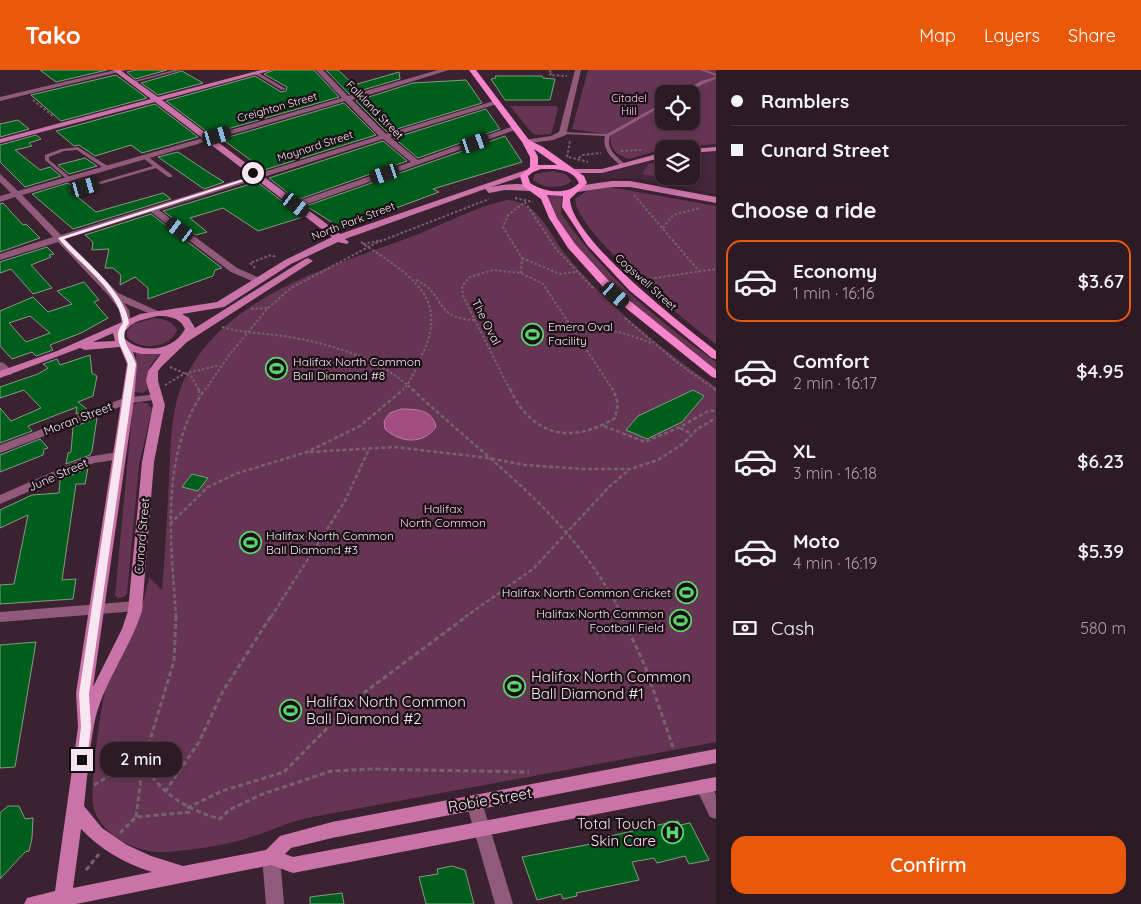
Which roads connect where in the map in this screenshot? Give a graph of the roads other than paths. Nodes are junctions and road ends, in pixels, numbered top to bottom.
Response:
1 (119, 70) edge
2 (178, 70) edge
3 (268, 70) edge
4 (319, 70) edge
5 (446, 70) edge
6 (472, 70) edge
7 (578, 70) edge
8 (704, 72) edge
9 (256, 73) junction
10 (716, 77) edge
11 (132, 82) junction
12 (703, 82) junction
13 (698, 85) edge
14 (284, 90) dead end
15 (348, 98) junction
16 (0, 99) edge
17 (157, 99) junction
18 (494, 102) junction
19 (655, 108) edge
20 (514, 129) junction
21 (563, 133) junction
22 (608, 135) junction
23 (382, 136) junction
24 (209, 138) junction
25 (0, 140) edge
26 (526, 142) junction
27 (700, 148) edge
28 (716, 149) edge
29 (655, 155) edge
30 (145, 157) junction
31 (418, 163) junction
32 (623, 165) junction
33 (157, 166) junction
34 (107, 168) junction
35 (530, 170) junction
36 (569, 170) junction
37 (170, 176) dead end
38 (257, 176) junction
39 (0, 177) edge
40 (69, 179) junction
41 (85, 187) dead end
42 (532, 188) junction
43 (576, 190) junction
44 (17, 194) junction
45 (0, 199) edge
46 (716, 200) edge
47 (296, 205) junction
48 (152, 209) junction
49 (60, 238) junction
50 (342, 241) junction
51 (0, 258) edge
52 (258, 281) junction
53 (114, 295) junction
54 (162, 313) junction
55 (125, 324) junction
56 (180, 342) junction
57 (125, 345) junction
58 (61, 353) junction
59 (716, 356) edge
60 (2, 371) edge
61 (716, 375) edge
62 (157, 396) junction
63 (128, 400) junction
64 (0, 449) edge
65 (118, 456) junction
66 (0, 500) edge
67 (136, 606) junction
68 (98, 609) junction
69 (0, 617) edge
70 (86, 727) junction
71 (716, 756) edge
72 (709, 785) edge
73 (474, 802) junction
74 (76, 809) junction
75 (716, 812) edge
76 (482, 830) junction
77 (271, 857) junction
78 (182, 874) junction
79 (62, 901) edge
80 (33, 904) edge
81 (275, 904) edge
82 (504, 904) edge

1 - 11 main road
1 - 16 street
2 - 11 lane
3 - 9 main road
4 - 15 street, Falkland Street
5 - 15 street, Creighton Street
6 - 18 main road
7 - 21 street
8 - 10 lane
8 - 12 lane
9 - 14 lane
9 - 17 main road
10 - 12 lane
11 - 17 main road
12 - 13 lane
15 - 23 street, Falkland Street
15 - 24 street, Creighton Street
17 - 24 main road
17 - 25 main road
18 - 20 main road
18 - 23 street, Maynard Street
19 - 22 lane
20 - 26 main road
20 - 31 street
21 - 22 lane
21 - 26 street
22 - 32 lane
23 - 31 street, Falkland Street
23 - 38 street, Maynard Street
24 - 30 street, Creighton Street
24 - 38 main road
26 - 35 main road
26 - 36 main road
27 - 28 main road
29 - 32 main road
30 - 33 lane
30 - 34 street, Creighton Street
31 - 47 street
32 - 36 main road
33 - 37 lane
33 - 41 lane
34 - 40 street, Creighton Street
34 - 40 lane
35 - 36 main road
35 - 42 main road
35 - 50 main road, North Park Street
36 - 43 main road
38 - 47 main road
38 - 48 street, Maynard Street
39 - 44 street
40 - 44 street, Creighton Street
42 - 43 main road
42 - 50 main road, North Park Street
42 - 61 main road
43 - 46 main road
43 - 59 main road, Cogswell Street
44 - 45 street, Creighton Street
44 - 49 street
47 - 50 main road
48 - 49 street, Maynard Street
48 - 52 street
49 - 51 street, Maynard Street
49 - 53 street
50 - 52 main road, North Park Street
50 - 56 main road, North Park Street
52 - 54 main road, North Park Street
53 - 54 street
53 - 55 street
54 - 55 main road, North Park Street
54 - 56 main road
55 - 57 main road, Cunard Street
55 - 58 main road, North Park Street
56 - 57 main road
56 - 62 main road, Cunard Street
57 - 58 main road
57 - 63 main road, Cunard Street
58 - 60 main road
62 - 63 street, Moran Street
62 - 67 main road, Cunard Street
63 - 64 street, Moran Street
63 - 65 main road, Cunard Street
65 - 66 street, June Street
65 - 68 main road, Cunard Street
67 - 68 street
67 - 70 main road, Cunard Street
68 - 69 street
68 - 70 main road, Cunard Street
70 - 74 main road, Cunard Street
71 - 73 main road, Robie Street
72 - 75 street
72 - 76 main road, Robie Street
73 - 76 street
73 - 77 main road, Robie Street
74 - 78 main road
74 - 79 main road, Cunard Street
76 - 77 main road, Robie Street
76 - 82 street
77 - 78 main road, Robie Street
77 - 81 street
78 - 79 main road, Robie Street
79 - 80 main road, Robie Street

